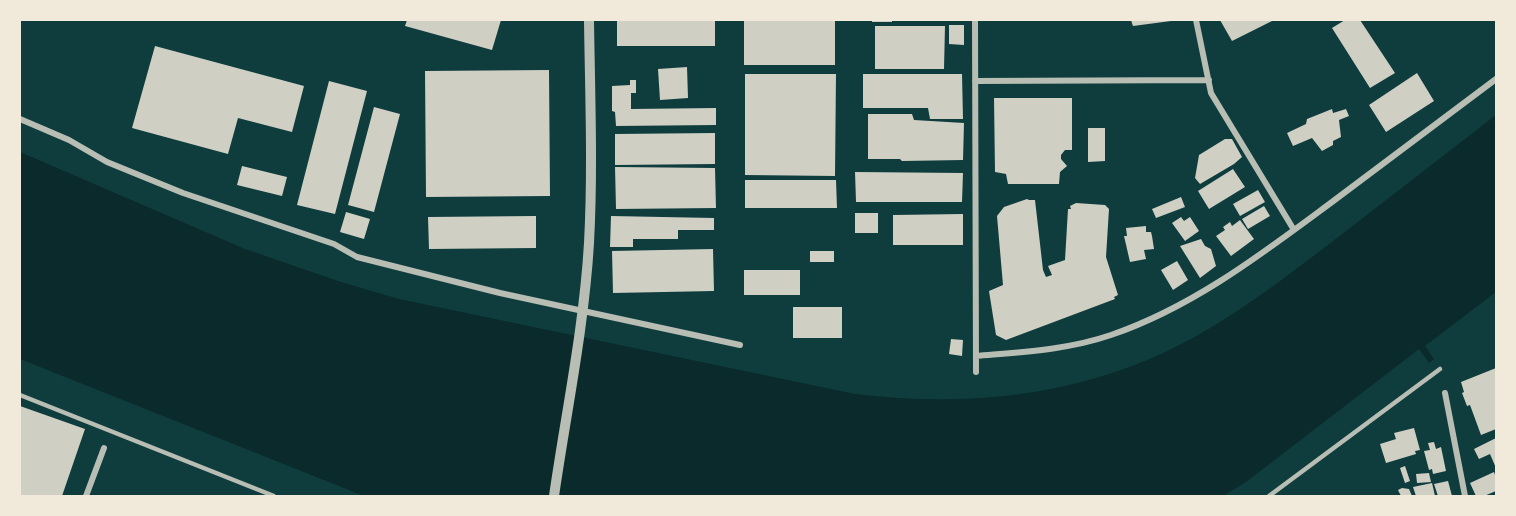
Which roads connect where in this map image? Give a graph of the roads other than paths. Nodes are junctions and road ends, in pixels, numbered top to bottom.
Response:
1 (589, 20) edge
2 (975, 20) edge
3 (1196, 20) edge
4 (1497, 79) edge
5 (1209, 80) junction
6 (975, 81) junction
7 (20, 119) edge
8 (1294, 230) junction
9 (740, 345) dead end
10 (976, 356) junction
11 (1440, 369) dead end
12 (976, 372) dead end
13 (1445, 393) dead end
14 (20, 395) edge
15 (104, 448) dead end
16 (86, 496) edge
17 (274, 496) edge
18 (554, 496) edge
19 (1269, 496) edge
20 (1465, 496) edge

1 - 18 street
2 - 6 street
3 - 5 street
4 - 8 street
5 - 6 street
5 - 8 street
6 - 10 street
7 - 9 street
8 - 10 street
10 - 12 street
11 - 19 lane
13 - 20 street
14 - 17 lane
15 - 16 street

